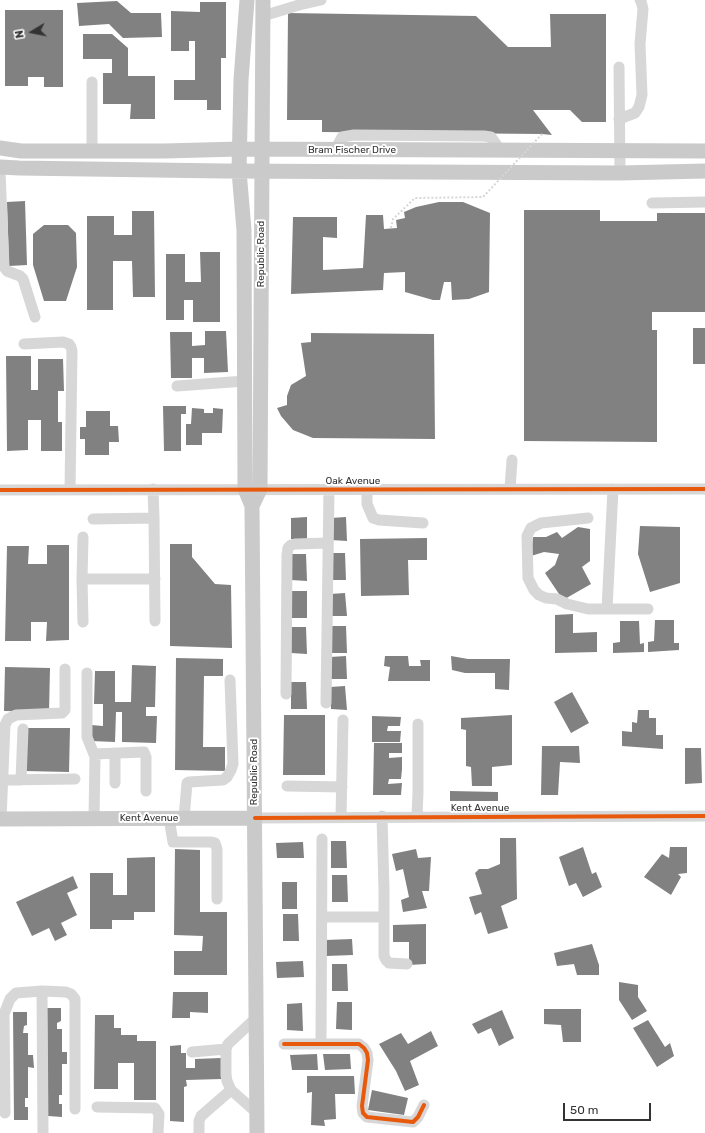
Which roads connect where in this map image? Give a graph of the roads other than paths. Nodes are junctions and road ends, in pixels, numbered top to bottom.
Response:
1 (247, 0) edge
2 (263, 0) edge
3 (321, 0) edge
4 (640, 0) edge
5 (263, 16) junction
6 (619, 67) dead end
7 (92, 82) dead end
8 (619, 119) junction
9 (0, 148) edge
10 (240, 149) junction
11 (262, 149) junction
12 (92, 151) junction
13 (620, 151) junction
14 (705, 151) edge
15 (0, 167) edge
16 (262, 170) junction
17 (239, 171) junction
18 (705, 171) edge
19 (0, 172) edge
20 (620, 173) junction
21 (705, 202) edge
22 (652, 203) dead end
23 (35, 316) dead end
24 (24, 344) dead end
25 (245, 381) junction
26 (177, 386) dead end
27 (512, 460) dead end
28 (153, 489) junction
29 (245, 489) junction
30 (260, 489) junction
31 (329, 489) junction
32 (367, 489) junction
33 (510, 489) junction
34 (613, 489) junction
35 (705, 489) edge
36 (0, 490) edge
37 (70, 490) junction
38 (252, 506) junction
39 (154, 518) junction
40 (588, 518) dead end
41 (93, 519) dead end
42 (423, 523) dead end
43 (83, 537) dead end
44 (328, 543) junction
45 (82, 579) junction
46 (155, 579) junction
47 (607, 609) junction
48 (648, 609) dead end
49 (155, 621) dead end
50 (83, 622) dead end
51 (65, 670) dead end
52 (87, 673) dead end
53 (230, 680) dead end
54 (286, 694) dead end
55 (326, 703) dead end
56 (343, 720) dead end
57 (418, 724) dead end
58 (23, 729) dead end
59 (115, 753) junction
60 (94, 754) junction
61 (74, 779) dead end
62 (3, 780) junction
63 (21, 780) junction
64 (115, 783) dead end
65 (287, 786) dead end
66 (342, 787) junction
67 (146, 790) dead end
68 (382, 816) junction
69 (417, 816) junction
70 (705, 816) edge
71 (341, 817) junction
72 (94, 818) junction
73 (177, 818) junction
74 (255, 818) junction
75 (1, 819) edge
76 (322, 839) dead end
77 (217, 899) dead end
78 (322, 917) junction
79 (384, 917) junction
80 (407, 964) dead end
81 (42, 991) junction
82 (256, 1018) junction
83 (284, 1044) dead end
84 (321, 1044) junction
85 (228, 1045) junction
86 (192, 1052) dead end
87 (231, 1090) junction
88 (424, 1105) dead end
89 (97, 1107) dead end
90 (75, 1108) dead end
91 (5, 1113) dead end
92 (257, 1113) junction
93 (43, 1133) edge
94 (158, 1133) edge
95 (199, 1133) edge
96 (257, 1133) edge

1 - 10 main road, Republic Road
2 - 5 main road, Republic Road
3 - 5 street
4 - 8 street
5 - 11 main road, Republic Road
6 - 8 street
7 - 12 street
8 - 13 street
9 - 12 main road, Bram Fischer Drive
10 - 11 main road, Bram Fischer Drive
10 - 12 main road, Bram Fischer Drive
10 - 17 main road, Republic Road
11 - 13 main road, Bram Fischer Drive
11 - 16 main road, Republic Road
13 - 14 main road, Bram Fischer Drive
13 - 20 street
15 - 17 main road, Bram Fischer Drive
16 - 17 main road, Bram Fischer Drive
16 - 20 main road, Bram Fischer Drive
16 - 30 main road, Republic Road
17 - 25 main road, Republic Road
18 - 20 main road, Bram Fischer Drive
19 - 23 street
21 - 22 street
24 - 37 street
25 - 26 street
25 - 29 main road, Republic Road
27 - 33 street
28 - 29 street, Oak Avenue
28 - 37 street, Oak Avenue
28 - 39 street
29 - 30 street, Oak Avenue
29 - 38 main road, Republic Road
30 - 31 street, Oak Avenue
30 - 38 main road, Republic Road
31 - 32 street, Oak Avenue
31 - 44 street
32 - 33 street, Oak Avenue
32 - 42 street
33 - 34 street, Oak Avenue
34 - 35 street, Oak Avenue
34 - 47 street
36 - 37 street, Oak Avenue
38 - 74 main road, Republic Road
39 - 41 street
39 - 46 street
40 - 47 street
43 - 45 street
44 - 54 street
44 - 55 street
45 - 46 street
45 - 50 street
46 - 49 street
47 - 48 street
51 - 62 street
52 - 60 street
53 - 73 street
56 - 66 street
57 - 69 street
58 - 63 street
59 - 60 street
59 - 64 street
59 - 67 street
60 - 72 street
61 - 63 street
62 - 63 street
62 - 75 street
65 - 66 street
66 - 71 street
68 - 69 street, Kent Avenue
68 - 71 street, Kent Avenue
68 - 79 street
69 - 70 street, Kent Avenue
71 - 74 street, Kent Avenue
72 - 73 main road, Kent Avenue
72 - 75 main road, Kent Avenue
73 - 74 main road, Kent Avenue
73 - 77 street
74 - 82 main road, Republic Road
76 - 78 street
78 - 79 street
78 - 84 street
79 - 80 street
81 - 90 street
81 - 91 street
81 - 93 street
82 - 85 street
82 - 92 main road, Republic Road
83 - 84 street
84 - 88 street
85 - 86 street
85 - 87 street
87 - 92 street
87 - 95 street
89 - 94 street
92 - 96 main road, Republic Road

